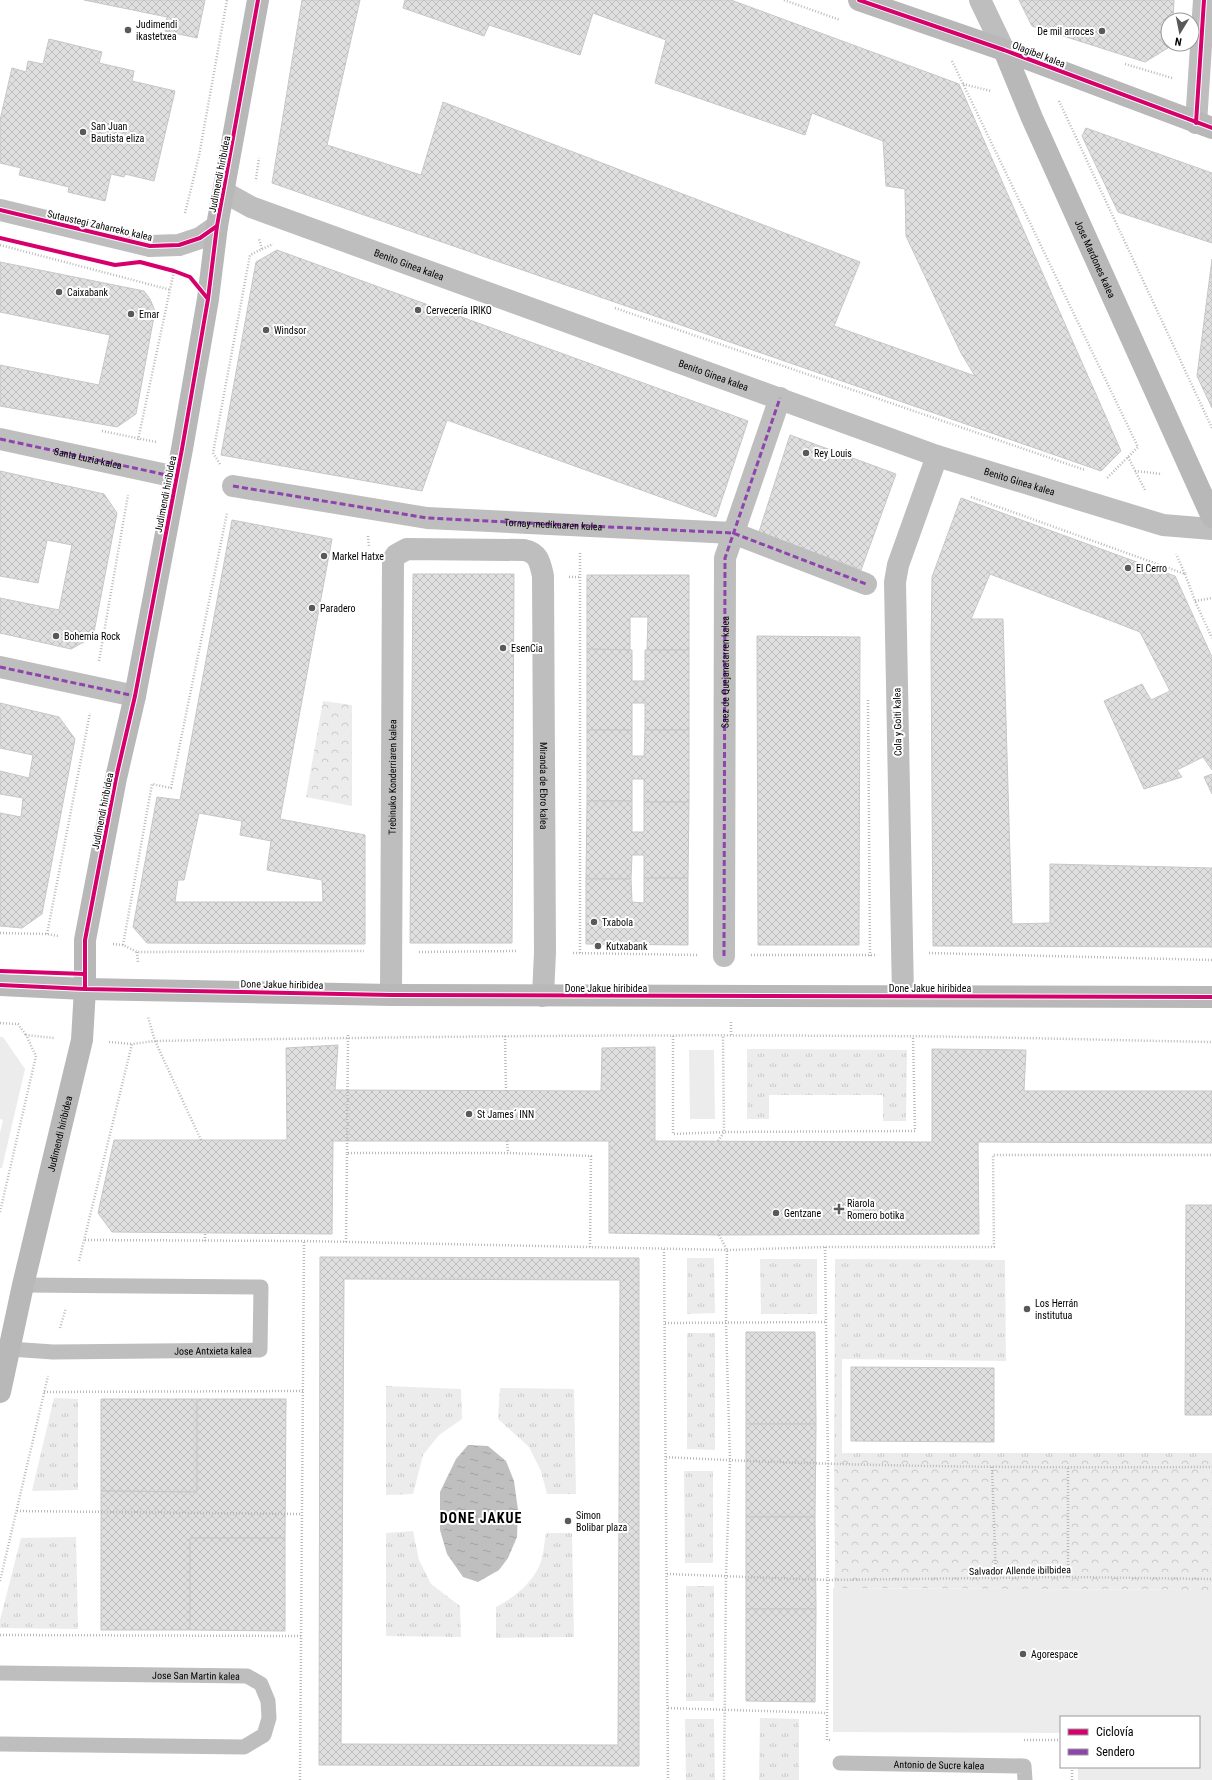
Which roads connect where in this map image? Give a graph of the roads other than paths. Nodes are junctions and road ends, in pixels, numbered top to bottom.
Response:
1 (258, 0) edge
2 (859, 0) edge
3 (980, 0) edge
4 (1204, 0) edge
5 (1004, 50) junction
6 (1204, 126) edge
7 (224, 192) junction
8 (0, 210) edge
9 (217, 226) junction
10 (780, 398) junction
11 (0, 438) edge
12 (937, 456) junction
13 (176, 476) junction
14 (233, 486) road end
15 (1212, 517) edge
16 (1212, 530) edge
17 (733, 533) junction
18 (394, 560) joint
19 (866, 584) dead end
20 (0, 667) edge
21 (135, 696) junction
22 (724, 956) road end
23 (0, 985) edge
24 (85, 989) junction
25 (391, 995) junction
26 (543, 996) junction
27 (903, 996) junction
28 (1212, 997) edge
29 (23, 1284) junction
30 (10, 1349) junction
31 (0, 1392) edge
32 (0, 1673) edge
33 (0, 1744) edge
34 (840, 1763) dead end
35 (1025, 1780) edge

1 - 7 main road, Judimendi hiribidea
2 - 5 main road, Olagibel kalea
3 - 5 street, Jose Mardones kalea
4 - 6 street
5 - 6 main road, Olagibel kalea
5 - 15 main road, Jose Mardones kalea
7 - 9 main road, Judimendi hiribidea
7 - 10 street, Benito Ginea kalea
8 - 9 street, Sutaustegi Zaharreko kalea
9 - 13 main road, Judimendi hiribidea
10 - 12 street, Benito Ginea kalea
10 - 17 street, Saez de Quejanatarren kalea
11 - 13 street, Santa Luzia kalea
12 - 16 street, Benito Ginea kalea
12 - 27 street, Cola y Goiti kalea
13 - 21 main road, Judimendi hiribidea
14 - 17 street, Tornay medikuaren kalea
17 - 19 street, Tornay medikuaren kalea
17 - 22 street, Saez de Quejanatarren kalea
18 - 25 street, Trebinuko Konderriaren kalea
18 - 26 street, Miranda de Ebro kalea
20 - 21 street
21 - 24 main road, Judimendi hiribidea
23 - 24 main road, Done Jakue hiribidea
24 - 25 main road, Done Jakue hiribidea
24 - 29 main road, Judimendi hiribidea
25 - 26 main road, Done Jakue hiribidea
26 - 27 main road, Done Jakue hiribidea
27 - 28 main road, Done Jakue hiribidea
29 - 30 main road, Judimendi hiribidea
29 - 30 lane, Jose Antxieta kalea
30 - 31 main road, Judimendi hiribidea
32 - 33 lane, Jose San Martin kalea
34 - 35 lane, Antonio de Sucre kalea

